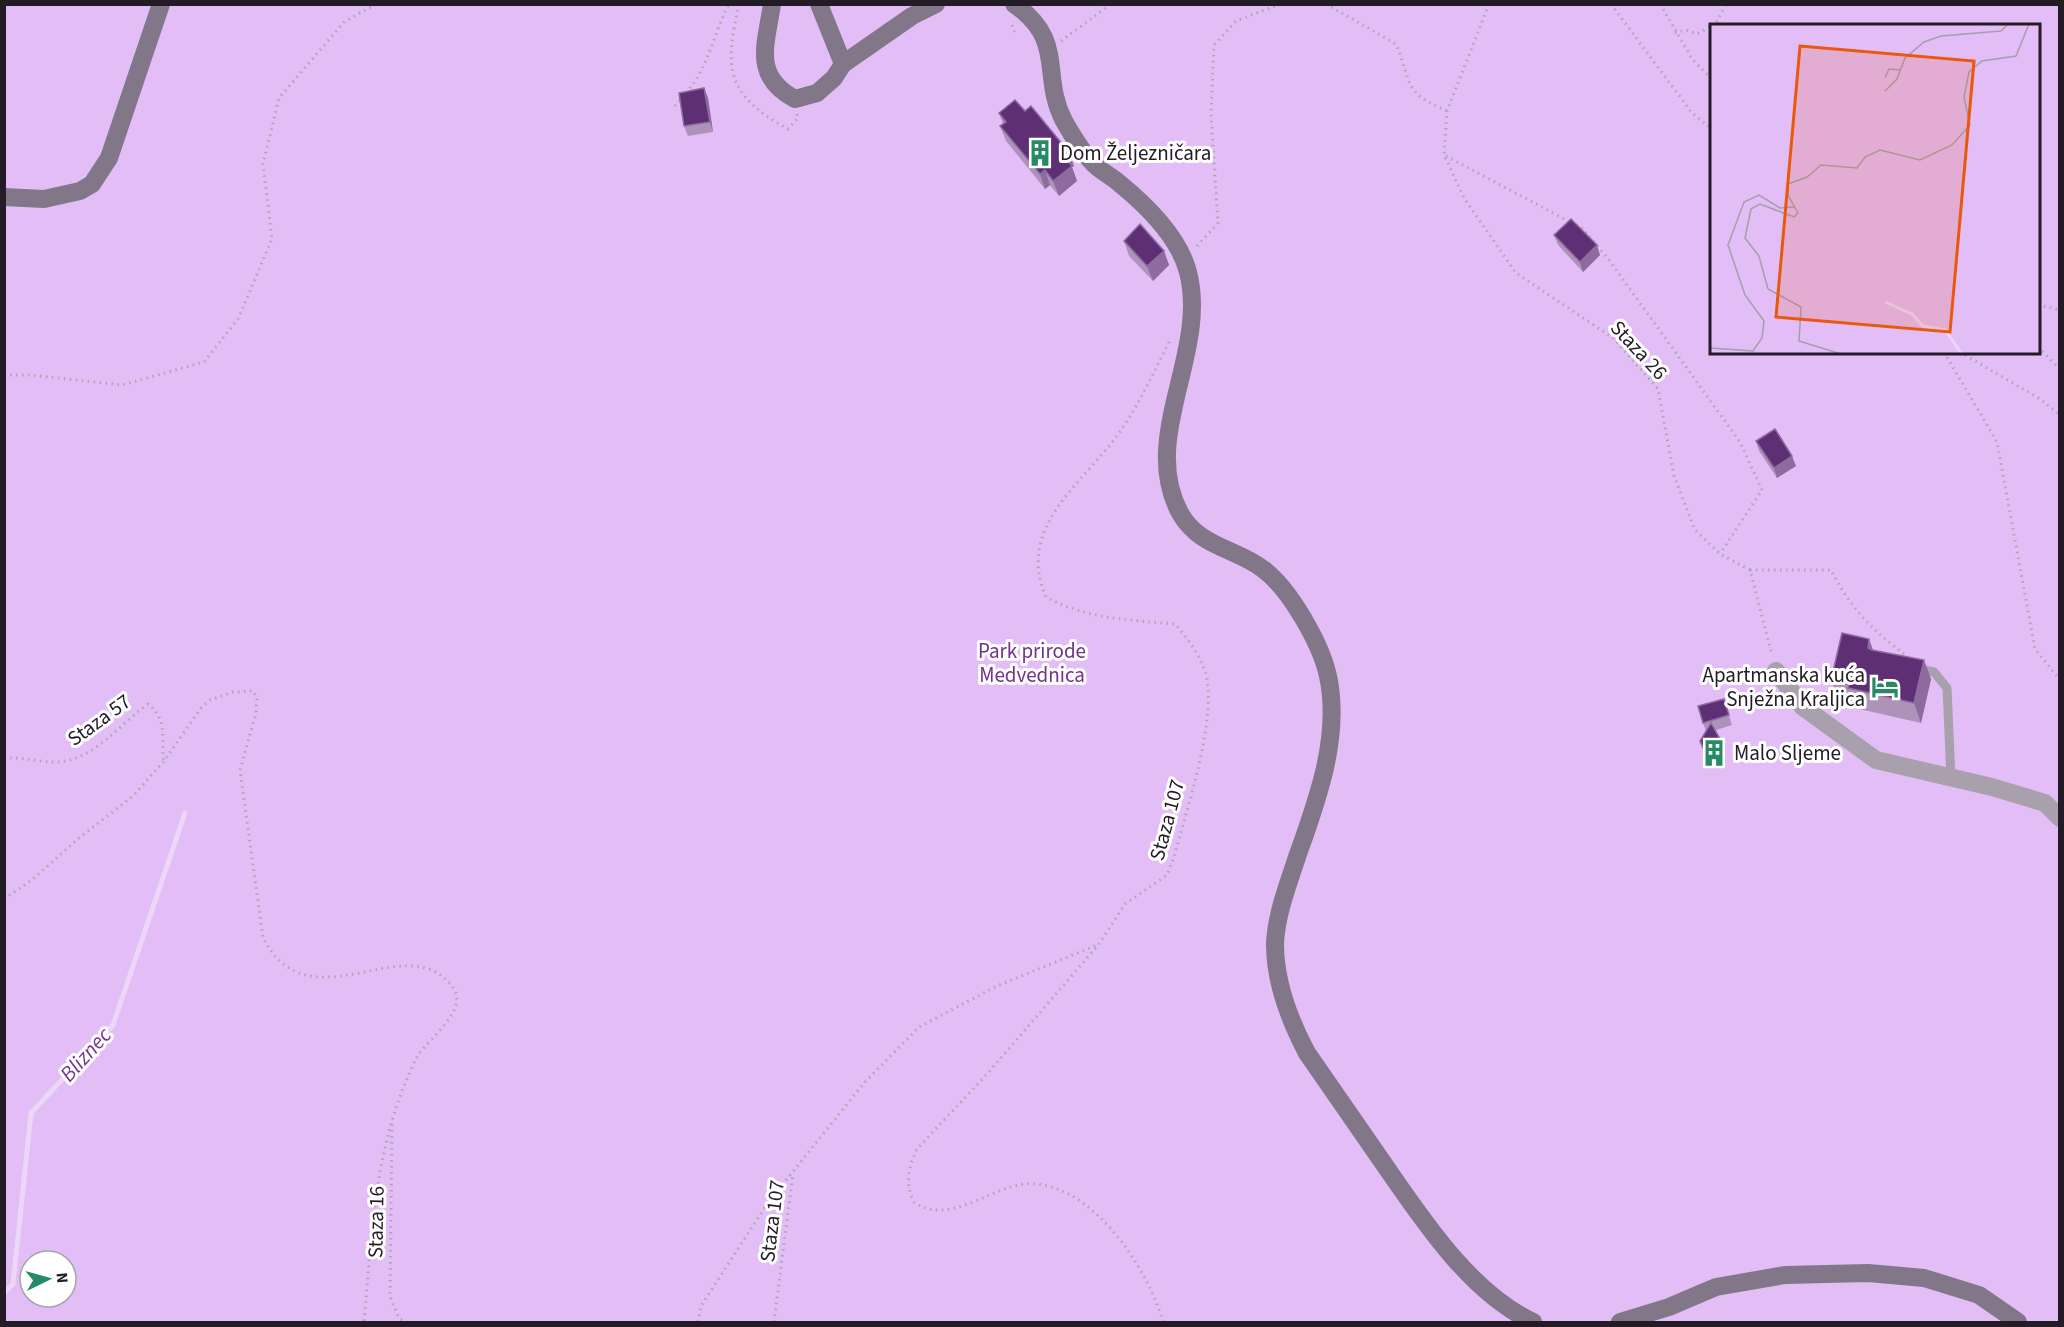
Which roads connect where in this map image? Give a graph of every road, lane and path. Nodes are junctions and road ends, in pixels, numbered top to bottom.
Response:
1 (161, 4) edge
2 (377, 4) edge
3 (729, 4) edge
4 (772, 4) edge
5 (819, 4) edge
6 (936, 4) edge
7 (1014, 4) edge
8 (1111, 4) edge
9 (1280, 4) edge
10 (1326, 4) edge
11 (1489, 4) edge
12 (1611, 4) edge
13 (1660, 4) edge
14 (1726, 4) edge
15 (1715, 24) edge
16 (1710, 27) edge
17 (1676, 33) junction
18 (1050, 49) junction
19 (843, 64) junction
20 (1710, 77) edge
21 (675, 106) dead end
22 (1447, 111) junction
23 (1710, 127) edge
24 (1444, 155) junction
25 (4, 198) edge
26 (1181, 255) junction
27 (2040, 305) edge
28 (2060, 310) edge
29 (1174, 331) dead end
30 (2040, 349) edge
31 (1945, 354) edge
32 (1963, 354) edge
33 (2060, 369) edge
34 (4, 375) edge
35 (2060, 415) edge
36 (1720, 554) junction
37 (1750, 570) junction
38 (1902, 666) edge
39 (1913, 668) junction
40 (1776, 671) joint
41 (2060, 680) edge
42 (4, 758) edge
43 (164, 761) junction
44 (1951, 778) junction
45 (2060, 818) edge
46 (4, 899) edge
47 (1099, 944) junction
48 (393, 1116) junction
49 (793, 1172) junction
50 (364, 1323) edge
51 (405, 1323) edge
52 (698, 1323) edge
53 (774, 1323) edge
54 (1163, 1323) edge
55 (1533, 1323) edge
56 (1620, 1323) edge
57 (2018, 1323) edge

1 - 25 main road
2 - 34 path
3 - 21 path
4 - 19 main road
5 - 19 main road
6 - 19 main road
7 - 18 main road
8 - 18 path
9 - 26 path
10 - 22 path
11 - 22 path, Staza 26
12 - 23 path
13 - 17 path
14 - 15 path
16 - 17 path
17 - 20 path
18 - 26 main road
22 - 24 path, Staza 26
24 - 36 path, Staza 26
24 - 36 path
26 - 55 main road
27 - 28 path
29 - 47 path, Staza 107
30 - 33 path
31 - 41 path
32 - 35 path
36 - 37 path, Staza 26
37 - 39 path
37 - 40 path
38 - 39 lane
39 - 44 lane
40 - 44 street
42 - 43 path, Staza 57
43 - 46 path
43 - 48 path
44 - 45 street
47 - 49 path, Staza 107
47 - 54 path
48 - 50 path
48 - 51 path, Staza 16
49 - 52 path
49 - 53 path, Staza 107
56 - 57 main road

